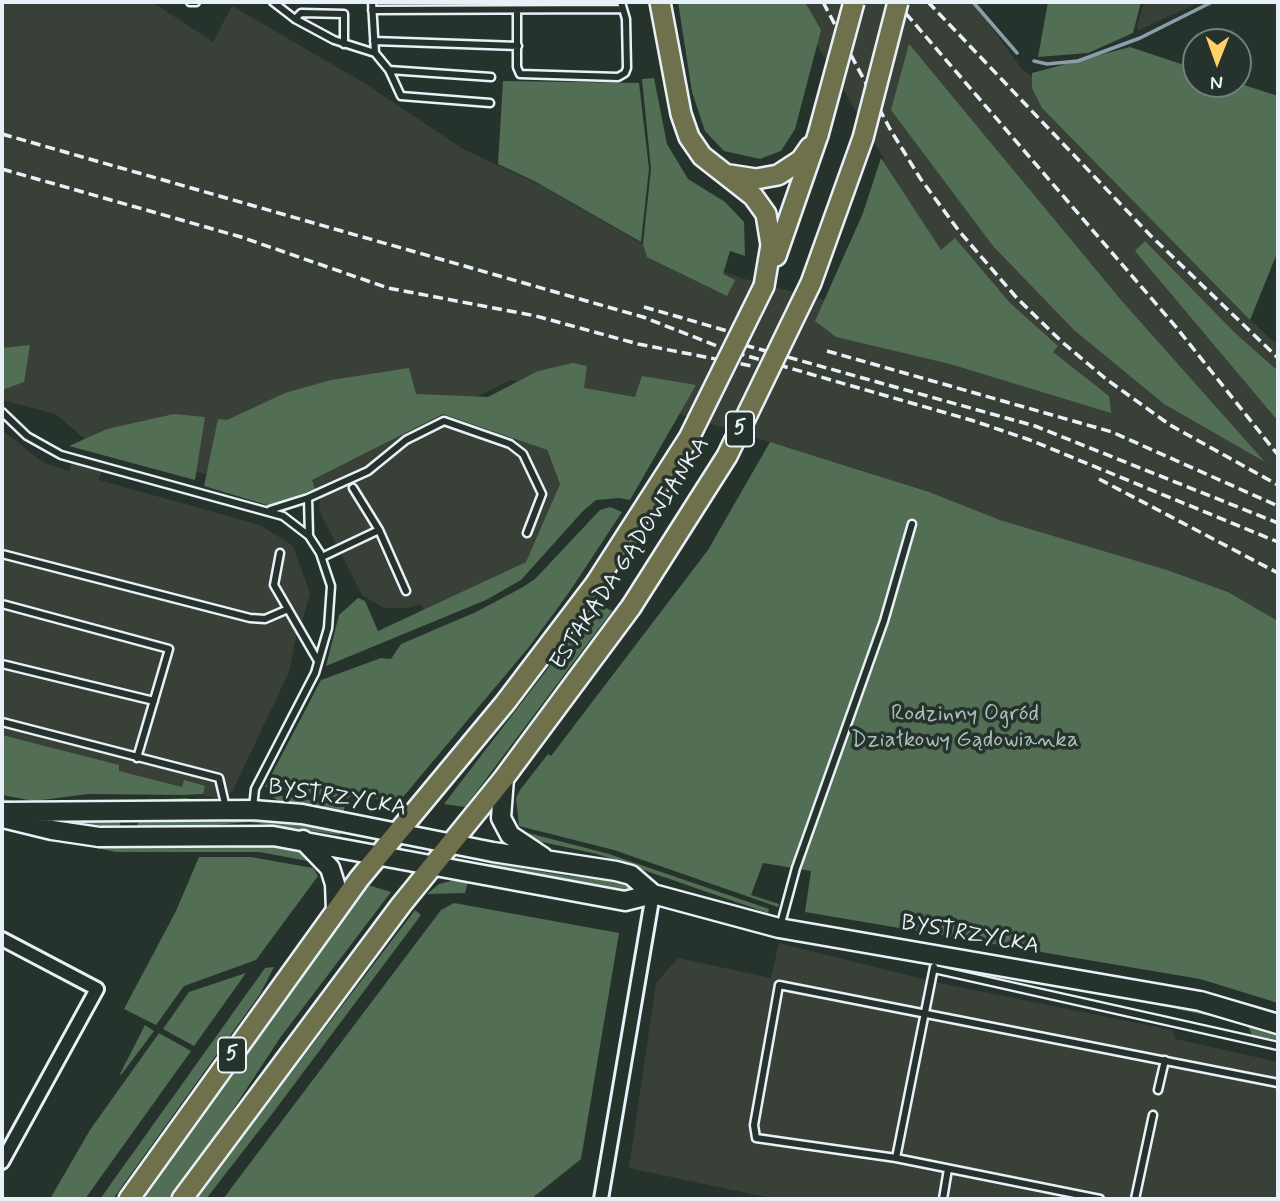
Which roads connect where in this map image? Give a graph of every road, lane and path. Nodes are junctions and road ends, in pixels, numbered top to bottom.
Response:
1 (190, 2) edge
2 (196, 2) edge
3 (273, 2) edge
4 (372, 2) edge
5 (660, 2) edge
6 (854, 2) edge
7 (898, 2) edge
8 (622, 5) edge
9 (372, 10) junction
10 (517, 10) junction
11 (295, 19) junction
12 (374, 41) junction
13 (344, 44) junction
14 (518, 46) junction
15 (375, 53) junction
16 (389, 70) junction
17 (492, 77) dead end
18 (490, 103) dead end
19 (818, 135) junction
20 (722, 173) junction
21 (764, 286) junction
22 (2, 412) edge
23 (353, 488) dead end
24 (308, 498) junction
25 (269, 510) junction
26 (912, 524) dead end
27 (379, 530) junction
28 (527, 533) dead end
29 (309, 536) junction
30 (280, 553) dead end
31 (2, 554) edge
32 (322, 557) junction
33 (406, 591) dead end
34 (2, 604) edge
35 (288, 609) junction
36 (318, 661) junction
37 (2, 664) edge
38 (154, 701) junction
39 (2, 722) edge
40 (137, 758) junction
41 (504, 778) junction
42 (227, 810) junction
43 (253, 810) junction
44 (142, 813) junction
45 (2, 815) edge
46 (397, 833) junction
47 (141, 836) junction
48 (303, 841) junction
49 (452, 844) junction
50 (380, 855) junction
51 (548, 861) junction
52 (434, 866) junction
53 (653, 894) junction
54 (336, 911) junction
55 (779, 928) junction
56 (2, 939) edge
57 (935, 962) junction
58 (926, 1013) junction
59 (1278, 1024) edge
60 (1278, 1046) edge
61 (1165, 1060) junction
62 (1278, 1083) edge
63 (1158, 1090) dead end
64 (1153, 1115) dead end
65 (896, 1158) junction
66 (2, 1162) edge
67 (948, 1169) junction
68 (129, 1199) edge
69 (182, 1199) edge
70 (601, 1199) edge
71 (943, 1199) edge
72 (1100, 1199) edge
73 (1135, 1199) edge

1 - 2 lane
3 - 11 lane
4 - 9 lane
5 - 20 main road
6 - 19 main road, ESTAKADA GĄDOWIANKA / 5, bridge
7 - 41 main road, ESTAKADA GĄDOWIANKA / 5, bridge
8 - 10 lane
8 - 14 lane
9 - 10 lane
9 - 12 lane
10 - 14 lane
11 - 13 lane
11 - 13 lane
12 - 14 lane
12 - 15 lane
13 - 15 lane
15 - 16 lane
16 - 17 lane
16 - 18 lane
19 - 20 main road
19 - 21 main road, ESTAKADA GĄDOWIANKA / 5
20 - 21 main road
21 - 46 main road, ESTAKADA GĄDOWIANKA / 5, bridge
22 - 25 lane
23 - 27 lane
24 - 25 lane
24 - 28 lane
24 - 29 lane
25 - 29 lane
26 - 55 lane
27 - 32 lane
27 - 33 lane
29 - 32 lane
30 - 35 lane
31 - 35 lane
32 - 36 lane
34 - 38 lane
35 - 36 lane
36 - 43 lane
37 - 38 lane
38 - 40 lane
39 - 40 lane
40 - 42 lane
41 - 49 main road, ESTAKADA GĄDOWIANKA / 5
41 - 51 street
42 - 43 street, BYSTRZYCKA
42 - 44 street, BYSTRZYCKA
43 - 46 street, BYSTRZYCKA
44 - 45 street, BYSTRZYCKA
44 - 47 street
45 - 47 street, BYSTRZYCKA
46 - 49 street, BYSTRZYCKA
46 - 50 main road, 5
47 - 48 street, BYSTRZYCKA
48 - 50 street, BYSTRZYCKA
48 - 54 street
49 - 51 street, BYSTRZYCKA
49 - 52 main road, ESTAKADA GĄDOWIANKA / 5
50 - 52 street, BYSTRZYCKA
50 - 54 main road, 5
51 - 53 street, BYSTRZYCKA
52 - 53 street, BYSTRZYCKA
52 - 69 main road, 5
53 - 55 street, BYSTRZYCKA
53 - 70 street
54 - 68 main road, 5
55 - 57 street, BYSTRZYCKA
56 - 66 street
57 - 58 lane
57 - 59 street, BYSTRZYCKA
57 - 60 lane
58 - 61 lane
58 - 65 lane
58 - 65 lane
61 - 62 lane
61 - 63 lane
64 - 73 lane
65 - 67 lane
67 - 71 lane
67 - 72 lane

